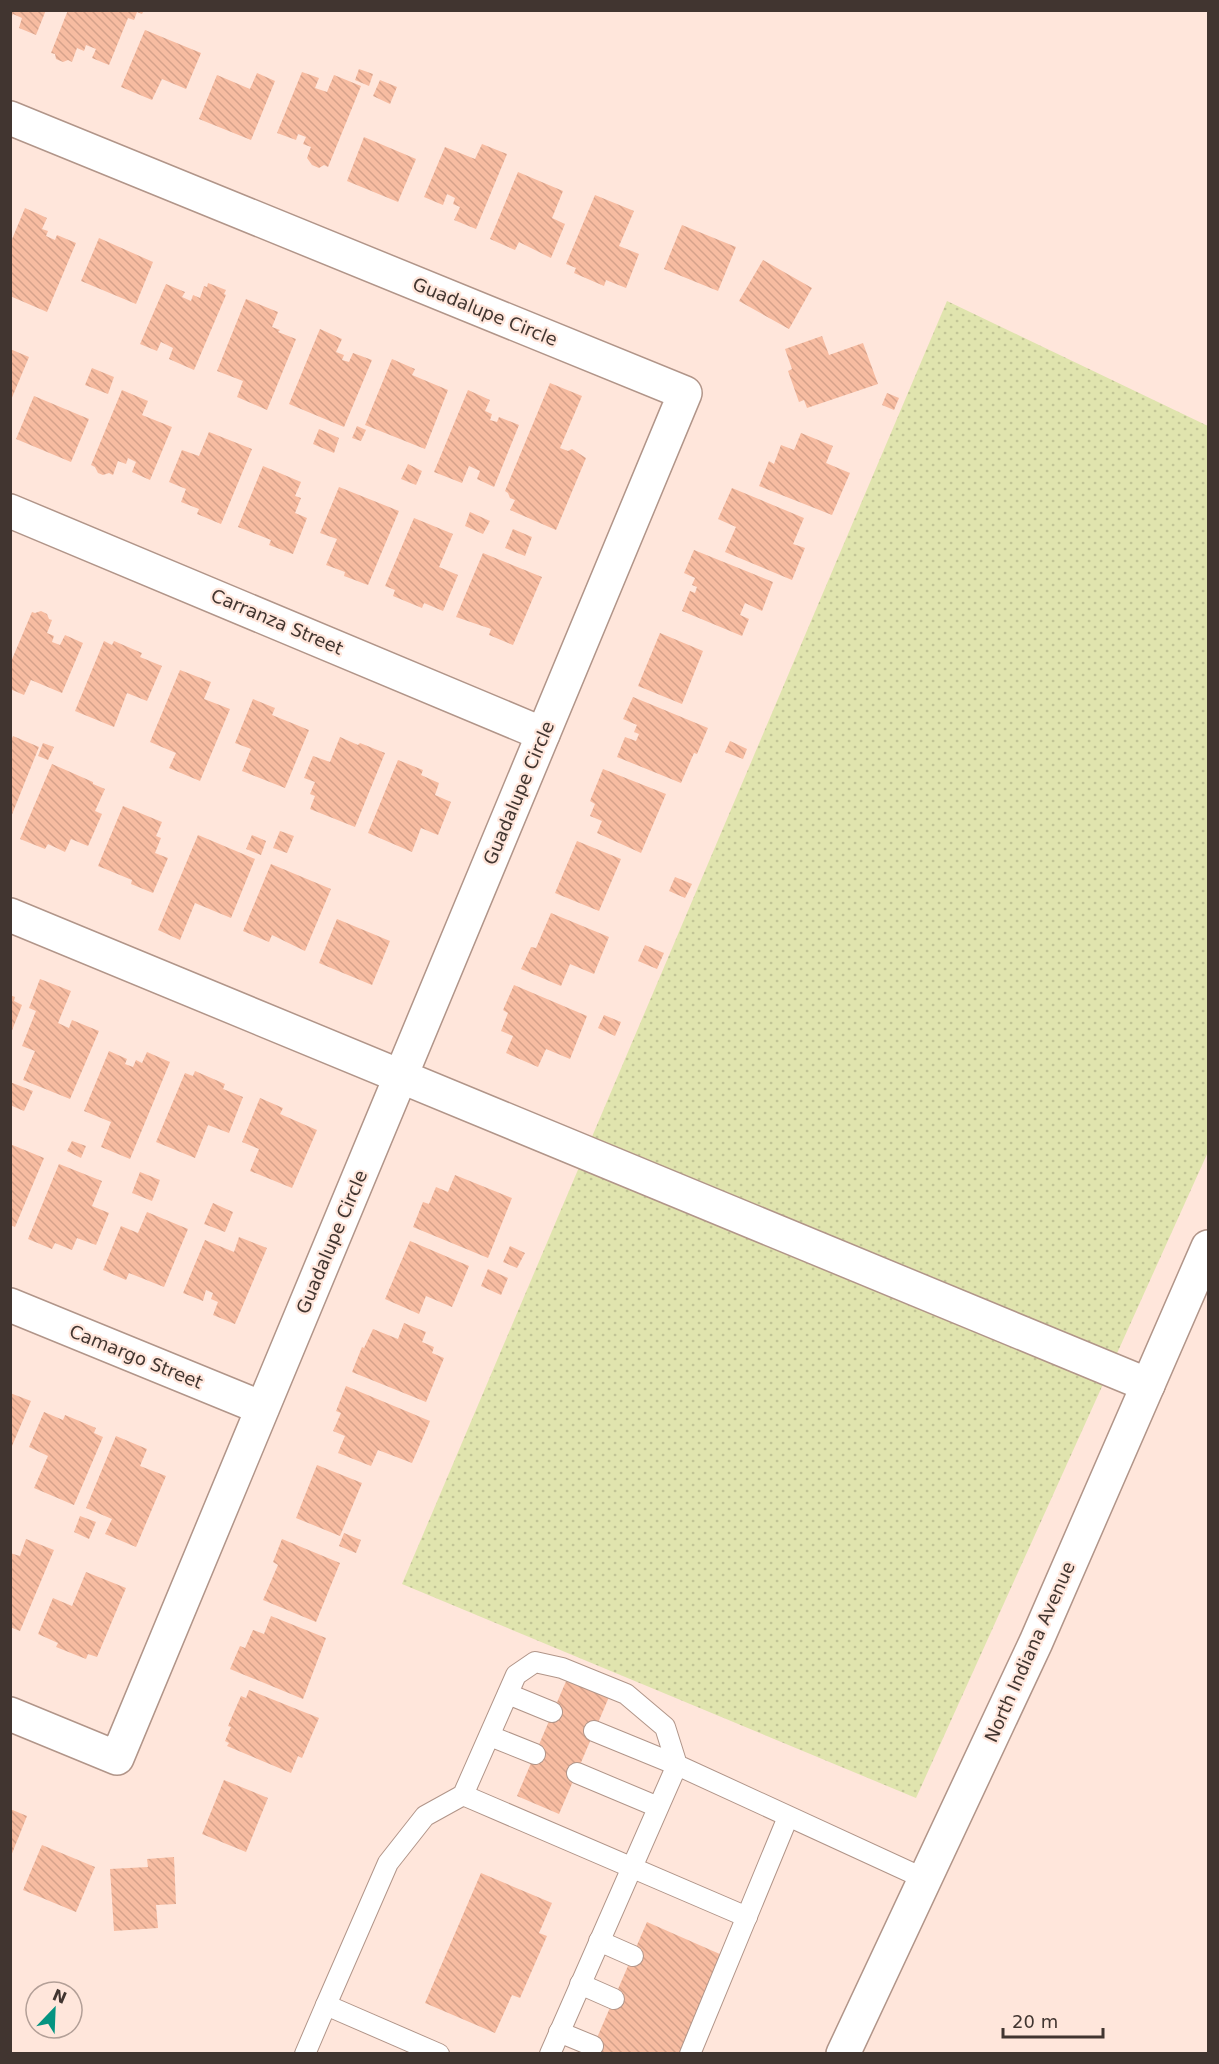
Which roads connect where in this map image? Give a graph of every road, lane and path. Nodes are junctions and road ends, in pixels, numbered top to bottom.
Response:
1 (10, 118) edge
2 (10, 511) edge
3 (543, 734) junction
4 (10, 915) edge
5 (401, 1076) junction
6 (1209, 1247) edge
7 (10, 1305) edge
8 (1148, 1385) junction
9 (262, 1408) junction
10 (508, 1694) junction
11 (552, 1712) dead end
12 (10, 1714) edge
13 (594, 1731) dead end
14 (490, 1736) junction
15 (535, 1754) dead end
16 (677, 1765) junction
17 (577, 1773) dead end
18 (464, 1795) junction
19 (657, 1808) junction
20 (788, 1817) junction
21 (631, 1867) junction
22 (925, 1879) junction
23 (747, 1917) junction
24 (599, 1941) junction
25 (633, 1956) dead end
26 (580, 1984) junction
27 (614, 1999) dead end
28 (326, 2005) junction
29 (560, 2032) junction
30 (692, 2040) edge
31 (593, 2046) dead end
32 (305, 2054) edge
33 (438, 2054) edge
34 (550, 2054) edge
35 (843, 2054) edge

1 - 3 street, Guadalupe Circle
2 - 3 street, Carranza Street
3 - 5 street, Guadalupe Circle
4 - 5 street
5 - 8 street
5 - 9 street, Guadalupe Circle
6 - 8 street, North Indiana Avenue
7 - 9 street, Camargo Street
8 - 22 street, North Indiana Avenue
9 - 12 street, Guadalupe Circle
10 - 11 lane
10 - 14 lane
10 - 16 lane
13 - 16 lane
14 - 15 lane
14 - 18 lane
16 - 19 lane
16 - 20 lane
17 - 19 lane
18 - 21 lane
18 - 28 lane
19 - 21 lane
20 - 22 lane
20 - 23 lane
21 - 23 lane
21 - 24 lane
22 - 35 street, North Indiana Avenue
23 - 30 lane
24 - 25 lane
24 - 26 lane
26 - 27 lane
26 - 29 lane
28 - 32 lane
28 - 33 lane
29 - 31 lane
29 - 34 lane

